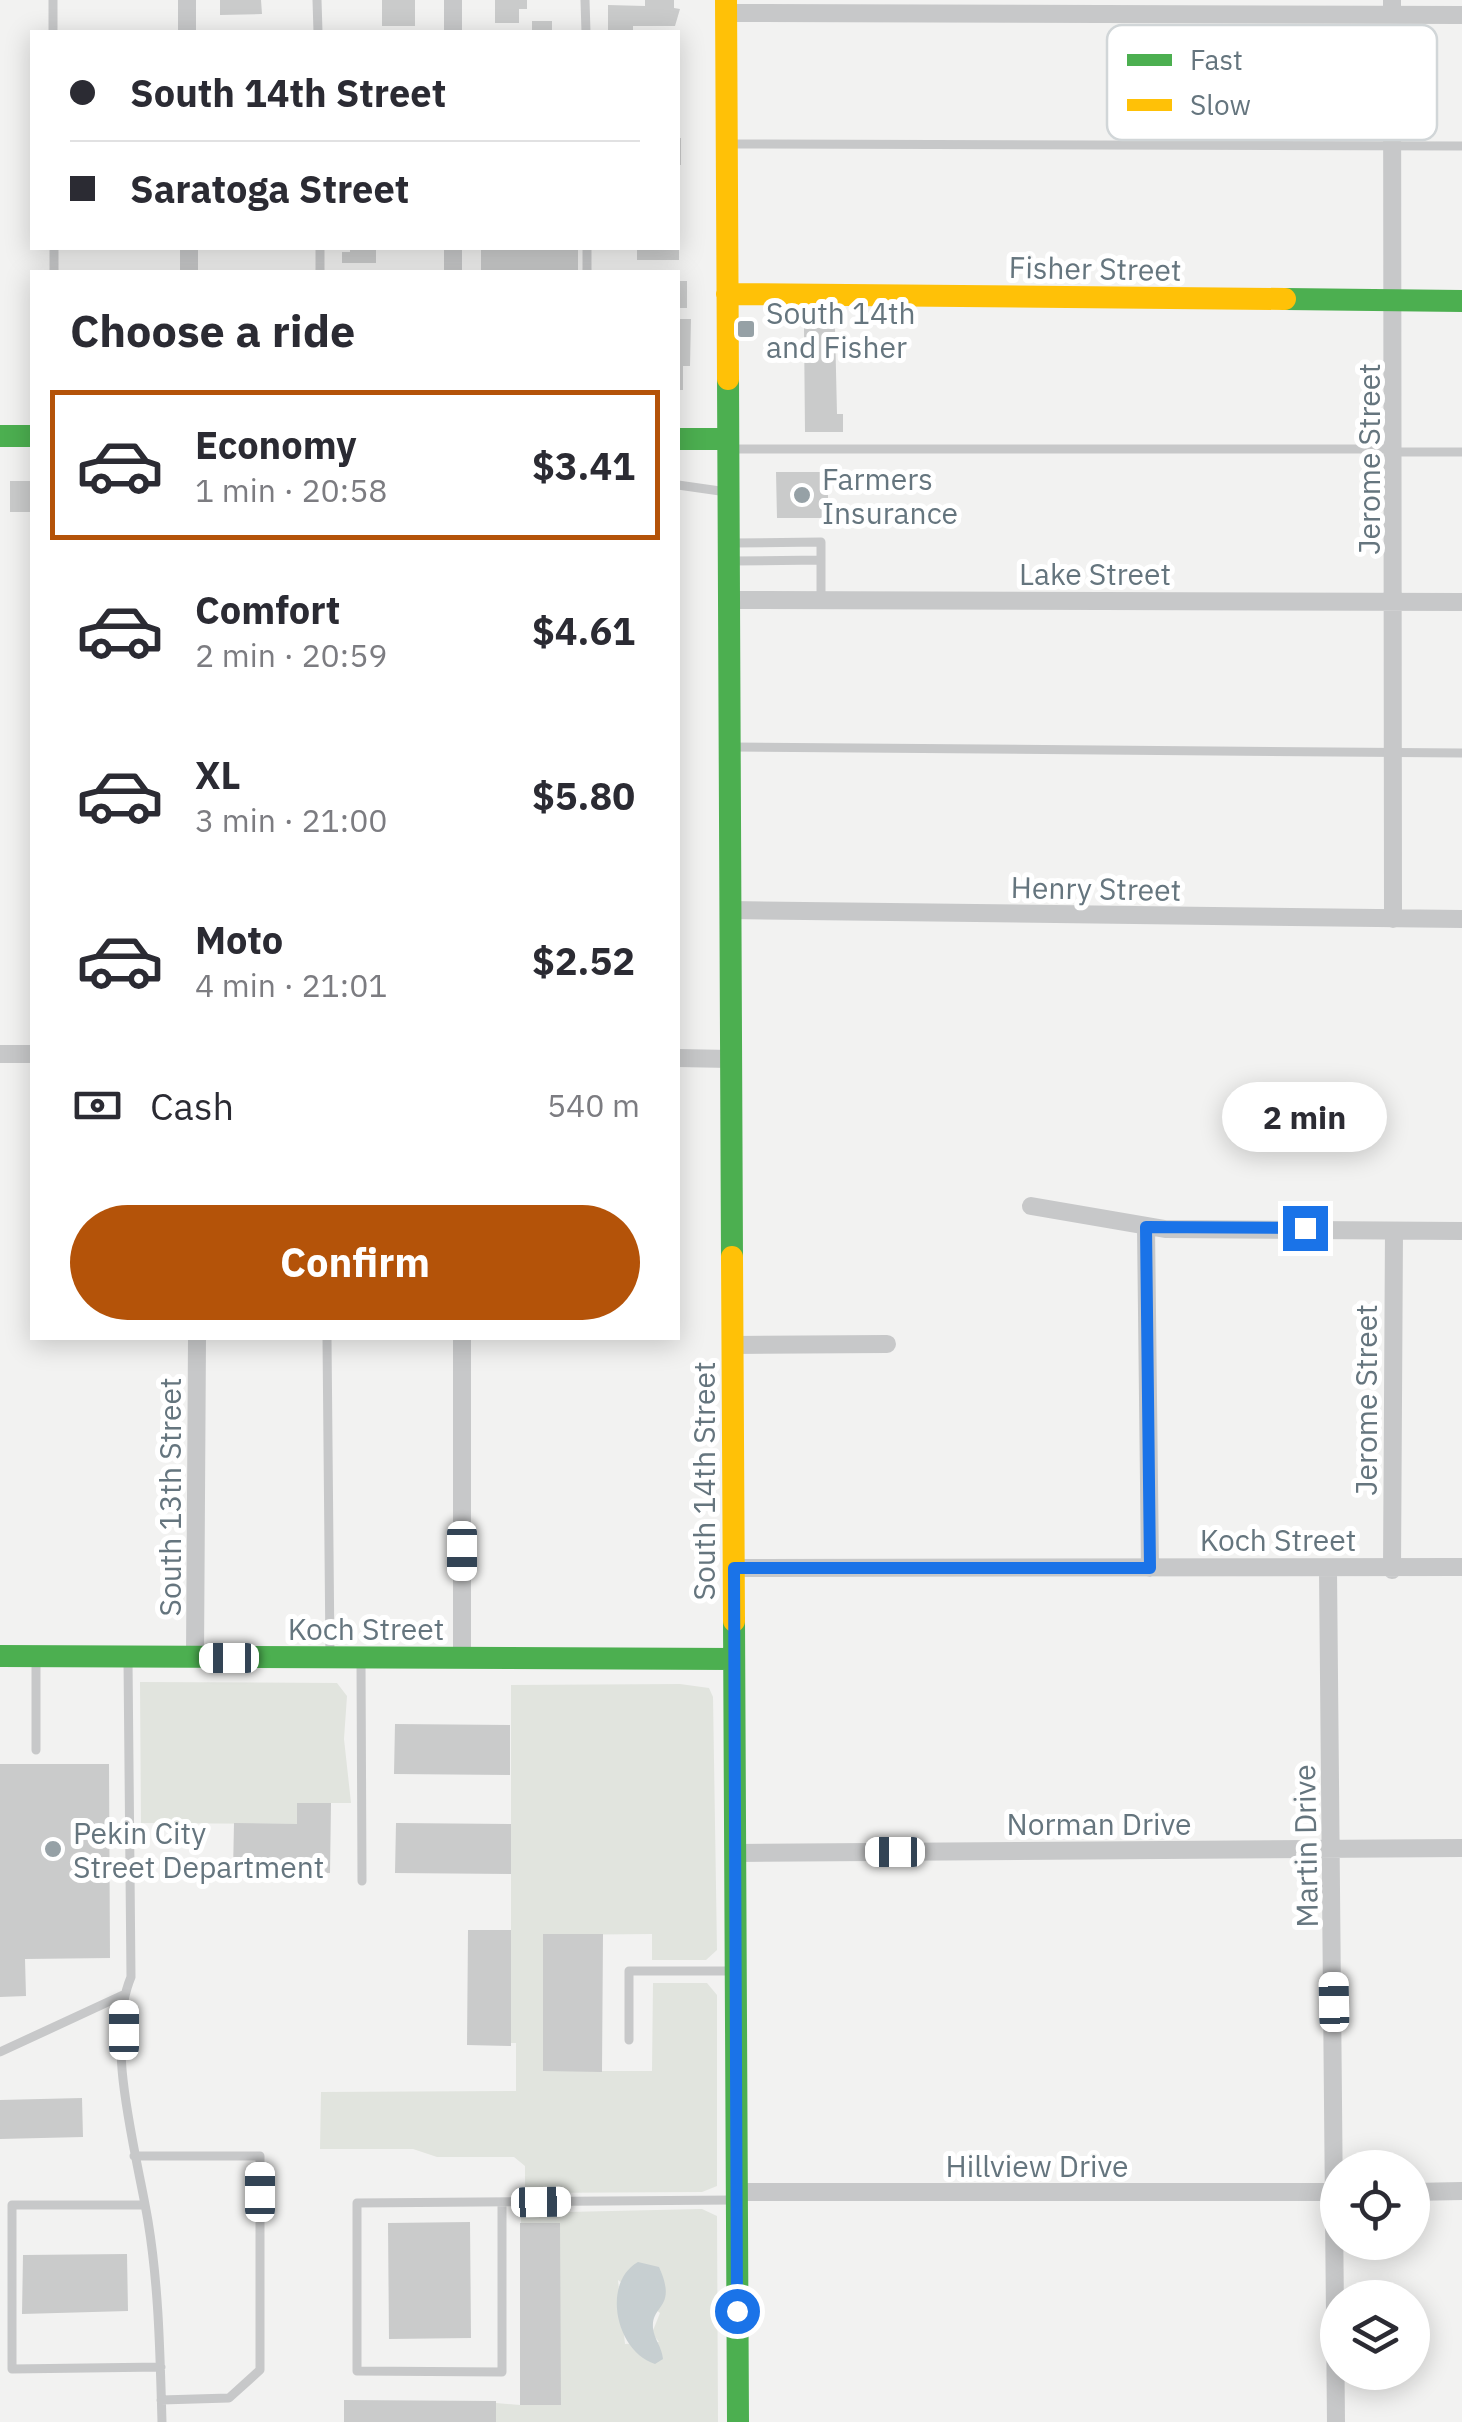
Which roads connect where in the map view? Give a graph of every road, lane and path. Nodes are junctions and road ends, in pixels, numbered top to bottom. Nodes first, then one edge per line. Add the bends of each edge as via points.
1 (53, 0) edge
2 (187, 0) edge
3 (317, 0) edge
4 (453, 0) edge
5 (585, 0) edge
6 (726, 7) edge
7 (1392, 8) edge
8 (1462, 16) edge
9 (53, 30) edge
10 (188, 30) edge
11 (318, 30) edge
12 (453, 30) edge
13 (586, 30) edge
14 (1393, 140) edge
15 (726, 144) junction
16 (1393, 146) junction
17 (1462, 146) edge
18 (727, 294) junction
19 (1395, 300) junction
20 (1462, 301) edge
21 (0, 436) edge
22 (30, 436) edge
23 (680, 438) edge
24 (726, 444) junction
25 (1396, 450) junction
26 (1462, 452) edge
27 (680, 484) edge
28 (727, 492) junction
29 (728, 552) junction
30 (821, 560) junction
31 (728, 600) junction
32 (821, 600) junction
33 (1395, 601) junction
34 (1462, 602) edge
35 (729, 747) junction
36 (1394, 753) junction
37 (1462, 754) edge
38 (730, 910) junction
39 (1393, 919) junction
40 (1462, 919) edge
41 (0, 1054) edge
42 (30, 1054) edge
43 (680, 1058) edge
44 (730, 1058) junction
45 (1030, 1206) dead end
46 (1146, 1227) junction
47 (1394, 1231) junction
48 (1462, 1231) edge
49 (197, 1340) edge
50 (327, 1340) edge
51 (462, 1340) edge
52 (886, 1344) dead end
53 (732, 1345) junction
54 (1462, 1567) edge
55 (734, 1568) junction
56 (1150, 1568) junction
57 (1328, 1570) junction
58 (1392, 1570) junction
59 (0, 1656) edge
60 (36, 1656) junction
61 (128, 1657) junction
62 (196, 1657) junction
63 (330, 1658) junction
64 (361, 1658) junction
65 (462, 1658) junction
66 (732, 1659) junction
67 (36, 1750) dead end
68 (1462, 1848) edge
69 (1332, 1849) junction
70 (736, 1853) junction
71 (362, 1881) dead end
72 (736, 1972) junction
73 (124, 1995) junction
74 (630, 2040) dead end
75 (0, 2052) edge
76 (1336, 2150) edge
77 (134, 2156) junction
78 (1462, 2191) edge
79 (1320, 2192) edge
80 (1430, 2192) edge
81 (736, 2196) junction
82 (502, 2202) junction
83 (145, 2205) junction
84 (1337, 2260) edge
85 (161, 2367) junction
86 (161, 2400) junction
87 (162, 2422) edge
88 (738, 2422) edge
89 (1336, 2422) edge

1 - 9 lane
2 - 10 street
3 - 11 lane
4 - 12 street
5 - 13 lane
6 - 7 street
6 - 15 main road, South 14th Street
7 - 8 street
14 - 16 street, Jerome Street
15 - 16 lane
15 - 18 main road, South 14th Street
16 - 17 lane
16 - 19 street, Jerome Street
18 - 19 main road, Fisher Street
18 - 24 main road, South 14th Street
19 - 20 main road, Fisher Street
19 - 25 street, Jerome Street
21 - 22 main road
23 - 24 main road
24 - 25 lane
24 - 28 main road, South 14th Street
25 - 26 lane
25 - 33 street, Jerome Street
27 - 28 lane
28 - 29 main road, South 14th Street
29 - 30 lane
29 - 30 lane via 821,542
29 - 31 main road, South 14th Street
30 - 32 lane
31 - 32 street, Lake Street
31 - 35 main road, South 14th Street
32 - 33 street, Lake Street
33 - 34 street, Lake Street
33 - 36 street, Jerome Street
35 - 36 lane
35 - 38 main road, South 14th Street
36 - 37 lane
36 - 39 street, Jerome Street
38 - 39 street, Henry Street
38 - 44 main road, South 14th Street
39 - 40 street, Henry Street
41 - 42 street
43 - 44 street
44 - 53 main road, South 14th Street
45 - 46 street
46 - 47 street
46 - 56 street
47 - 48 street
47 - 58 street, Jerome Street
49 - 62 street, South 13th Street
50 - 63 lane
51 - 65 street
52 - 53 street
53 - 55 main road, South 14th Street
54 - 58 street, Koch Street
55 - 56 street, Koch Street
55 - 66 main road, South 14th Street
56 - 57 street, Koch Street
57 - 58 street, Koch Street
57 - 69 street, Martin Drive
59 - 60 main road, Koch Street
60 - 61 main road, Koch Street
60 - 67 lane
61 - 62 main road, Koch Street
61 - 73 lane via 131,1977
62 - 63 main road, Koch Street
63 - 64 main road, Koch Street
64 - 65 main road, Koch Street
64 - 71 lane
65 - 66 main road, Koch Street
66 - 70 main road, South 14th Street
68 - 69 street, Norman Drive
69 - 70 street, Norman Drive
69 - 76 street, Martin Drive
70 - 72 main road, South 14th Street
72 - 74 lane via 629,1972
72 - 81 main road, South 14th Street
73 - 75 lane
73 - 77 lane
77 - 83 lane
77 - 86 lane via 260,2156 260,2370 229,2398
78 - 80 street
79 - 81 street, Hillview Drive
81 - 82 lane
81 - 88 main road, South 14th Street
82 - 82 lane via 357,2203 357,2371 502,2372
83 - 85 lane
83 - 85 lane via 12,2206 12,2369
84 - 89 street, Martin Drive
85 - 86 lane
86 - 87 lane

